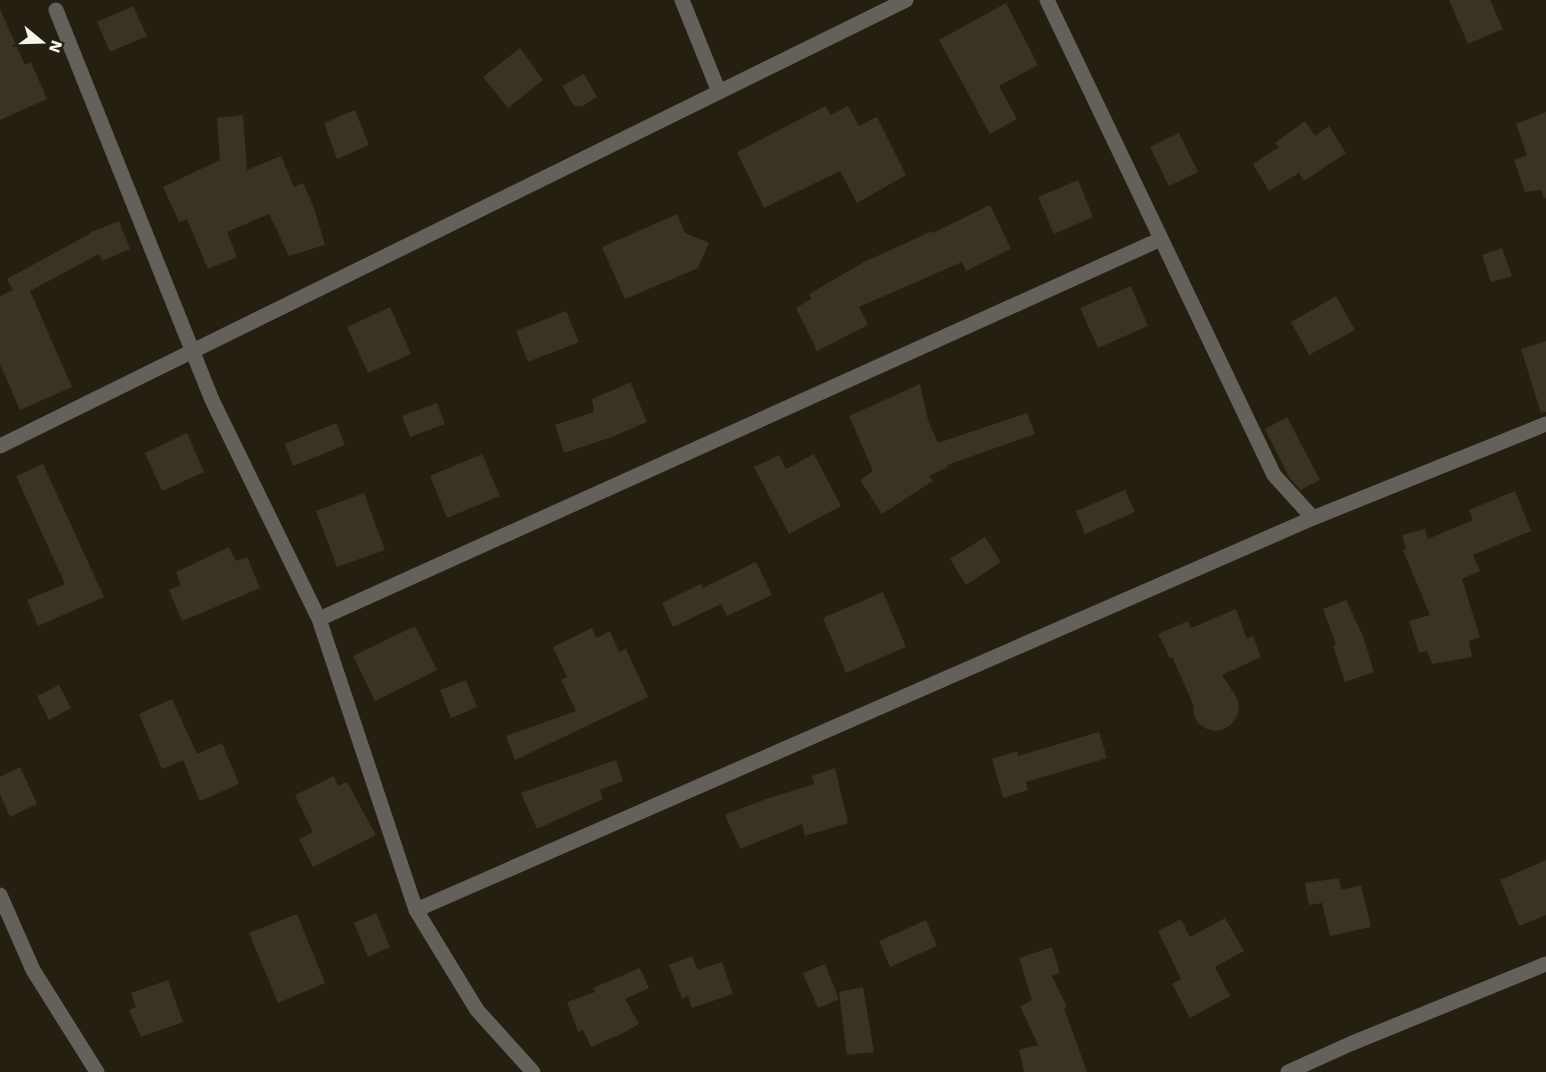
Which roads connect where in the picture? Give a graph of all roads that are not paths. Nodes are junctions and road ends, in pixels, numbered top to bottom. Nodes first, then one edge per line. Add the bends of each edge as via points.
1 (682, 0) edge
2 (906, 0) edge
3 (1047, 0) edge
4 (56, 10) dead end
5 (719, 92) junction
6 (1161, 239) junction
7 (193, 352) junction
8 (1546, 424) edge
9 (0, 446) edge
10 (1314, 518) junction
11 (319, 619) junction
12 (0, 895) edge
13 (416, 910) junction
14 (1546, 964) edge
15 (97, 1072) edge
16 (533, 1072) edge
17 (1288, 1072) edge

1 - 5 street
2 - 5 street
3 - 6 street
4 - 7 street
5 - 7 street
6 - 10 street via 1274,476
6 - 11 street
7 - 9 street
7 - 11 street via 212,400
8 - 10 street
10 - 13 street
11 - 13 street
12 - 15 street via 33,970
13 - 16 street via 477,1010
14 - 17 street

